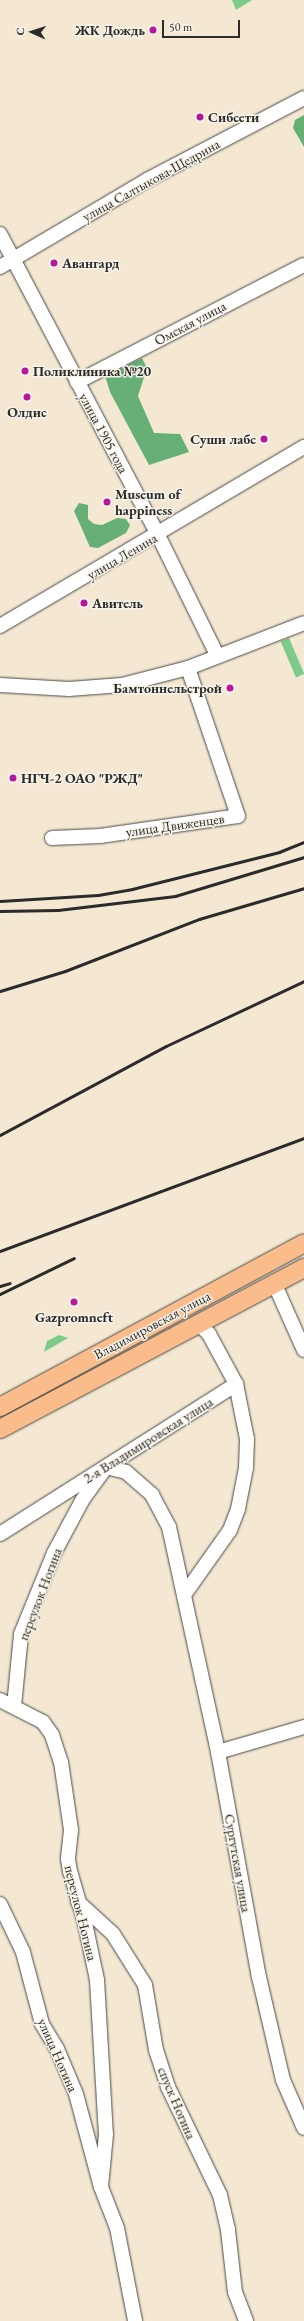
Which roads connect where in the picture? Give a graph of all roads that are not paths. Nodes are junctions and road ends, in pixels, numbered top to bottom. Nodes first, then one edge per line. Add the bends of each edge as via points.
1 (304, 98) edge
2 (0, 234) edge
3 (14, 259) junction
4 (304, 265) edge
5 (0, 267) edge
6 (77, 382) junction
7 (304, 447) edge
8 (158, 535) junction
9 (304, 623) edge
10 (0, 626) edge
11 (217, 655) junction
12 (188, 668) junction
13 (0, 685) edge
14 (52, 838) dead end
15 (304, 1243) edge
16 (304, 1268) edge
17 (274, 1285) junction
18 (198, 1324) junction
19 (304, 1350) edge
20 (236, 1384) junction
21 (0, 1407) edge
22 (0, 1429) edge
23 (106, 1467) junction
24 (0, 1534) edge
25 (184, 1595) junction
26 (0, 1700) edge
27 (14, 1706) junction
28 (304, 1727) edge
29 (218, 1752) junction
30 (78, 1902) junction
31 (0, 1904) edge
32 (304, 2128) edge
33 (101, 2187) junction
34 (135, 2321) edge
35 (246, 2321) edge

1 - 3 street, улица Салтыкова-Щедрина via 147,180
2 - 3 street, улица 1905 года
3 - 5 street, улица Салтыкова-Щедрина
3 - 6 street, улица 1905 года
4 - 6 street, Омская улица
6 - 8 street, улица 1905 года
7 - 8 street, улица Ленина
8 - 10 street, улица Ленина
8 - 11 street, улица 1905 года
9 - 11 street
11 - 12 street
12 - 13 street via 122,685 69,688
12 - 14 street, улица Движенцев via 238,816 113,834
15 - 21 main road, Владимировская улица
16 - 17 main road, Владимировская улица
17 - 18 main road, Владимировская улица
17 - 19 street
18 - 20 street via 209,1334
18 - 22 main road, Владимировская улица
20 - 23 street, 2-я Владимировская улица
20 - 25 street via 248,1439 246,1468 238,1509 230,1530
23 - 24 street, 2-я Владимировская улица
23 - 25 street, Сургутская улица via 126,1472 152,1495 169,1527
23 - 27 street, переулок Ногина via 83,1499 54,1553 21,1634
25 - 29 street, Сургутская улица
26 - 27 street
27 - 30 street, переулок Ногина via 43,1722 54,1742 68,1804 71,1830 68,1859
28 - 29 street
29 - 32 street, Сургутская улица via 259,1976 283,2080
30 - 33 street, переулок Ногина via 97,1980 106,2134
30 - 35 street, спуск Ногина via 113,1934 144,1985 156,2050 168,2087 220,2195 228,2230 235,2292
31 - 33 street, улица Ногина via 23,1952 42,2024 57,2049 76,2094
33 - 34 street, улица Ногина via 117,2228

